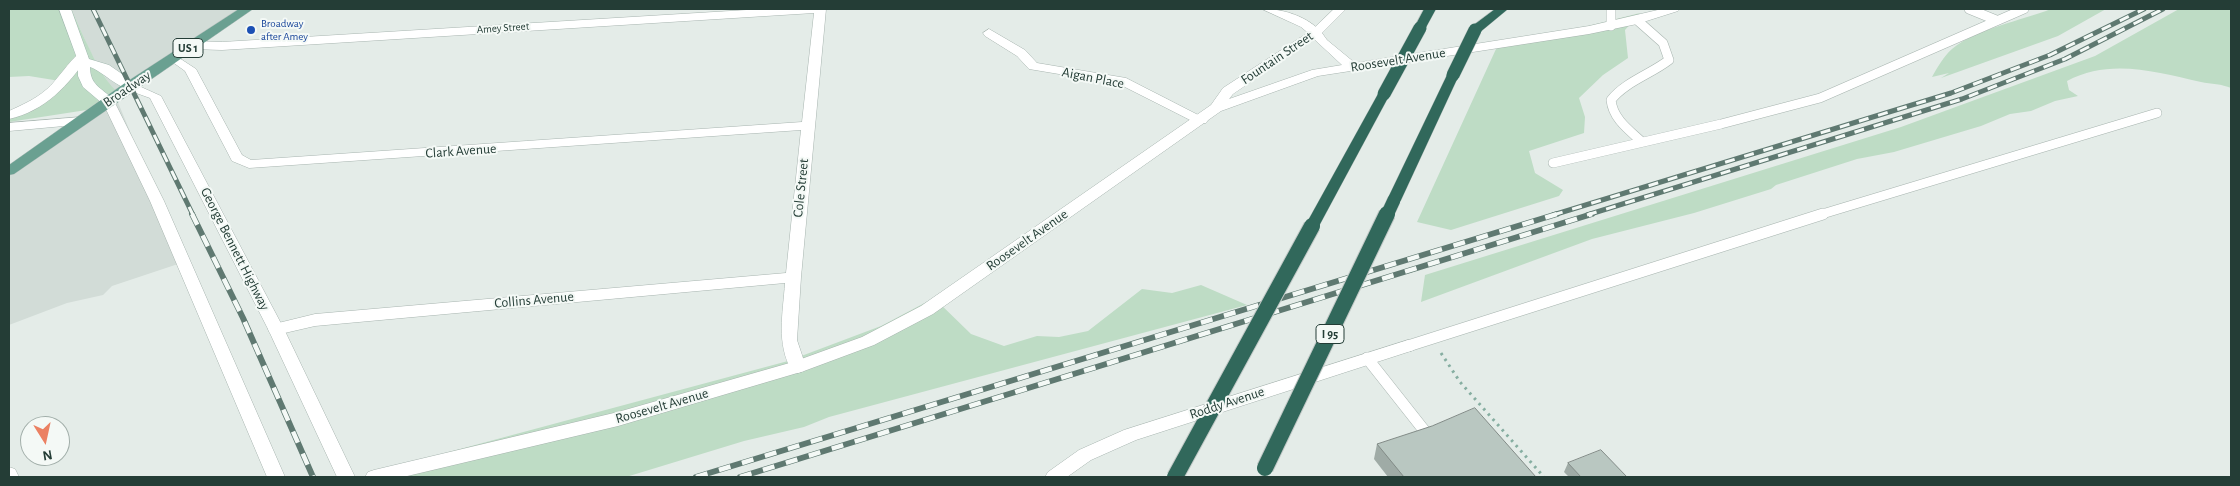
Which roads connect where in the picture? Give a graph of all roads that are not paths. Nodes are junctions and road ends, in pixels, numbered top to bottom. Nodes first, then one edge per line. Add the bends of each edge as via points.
1 (65, 9) edge
2 (247, 9) edge
3 (815, 9) edge
4 (820, 9) edge
5 (1268, 9) edge
6 (1340, 9) edge
7 (1423, 9) edge
8 (1430, 9) edge
9 (1485, 9) edge
10 (1502, 9) edge
11 (1611, 9) edge
12 (1674, 9) edge
13 (1969, 9) edge
14 (2024, 9) edge
15 (1637, 20) junction
16 (1996, 20) junction
17 (1611, 26) junction
18 (1420, 28) junction
19 (1475, 30) junction
20 (989, 33) dead end
21 (1316, 33) junction
22 (192, 45) junction
23 (172, 58) junction
24 (83, 59) junction
25 (1352, 67) junction
26 (130, 86) junction
27 (108, 101) junction
28 (1216, 108) junction
29 (2157, 113) dead end
30 (9, 115) edge
31 (1201, 120) junction
32 (80, 121) junction
33 (807, 126) junction
34 (9, 128) edge
35 (1642, 142) junction
36 (1554, 163) dead end
37 (9, 171) edge
38 (793, 277) junction
39 (276, 329) junction
40 (1408, 346) joint
41 (1367, 358) junction
42 (798, 367) junction
43 (1427, 434) edge
44 (1263, 473) edge
45 (9, 474) edge
46 (10, 477) edge
47 (276, 477) edge
48 (346, 477) edge
49 (374, 477) edge
50 (1054, 477) edge
51 (1175, 477) edge

1 - 24 street
2 - 22 main road, Broadway / US 1
3 - 22 street, Amey Street via 222,46
4 - 33 street, Cole Street
5 - 21 street via 1305,24
6 - 21 street, Fountain Street
7 - 18 highway
8 - 18 highway
9 - 19 highway, I 95
10 - 19 highway
11 - 17 lane
12 - 15 street, Roosevelt Avenue
13 - 16 lane
14 - 16 lane
15 - 17 street, Roosevelt Avenue
15 - 35 lane via 1662,42 1669,55 1664,65 1622,88 1612,99 1612,112 1617,120
16 - 35 lane via 1820,98
17 - 25 street, Roosevelt Avenue
18 - 51 highway, bridge
19 - 44 highway, I 95, bridge
20 - 31 street, Aigan Place via 1021,53 1033,66 1122,81
21 - 25 street
21 - 28 street, Fountain Street via 1228,91
22 - 23 main road, Broadway / US 1
23 - 26 main road, Broadway / US 1
23 - 33 street, Clark Avenue via 190,69 237,158 249,164
24 - 26 street, George Bennett Highway via 105,68
24 - 27 street via 84,76 89,87
24 - 30 street via 54,92
25 - 28 street, Roosevelt Avenue via 1284,82
26 - 27 main road, Broadway / US 1
26 - 39 street, George Bennett Highway via 155,96
27 - 32 main road, Broadway / US 1
27 - 47 street via 157,201
28 - 31 street, Roosevelt Avenue
29 - 40 lane via 1922,182
31 - 42 street, Roosevelt Avenue via 909,321 868,341
32 - 34 street
32 - 37 main road, Broadway / US 1
33 - 38 street, Cole Street
35 - 36 lane
38 - 39 street, Collins Avenue via 315,320
38 - 42 street, Cole Street via 789,340
39 - 48 street, George Bennett Highway
40 - 41 street, Roddy Avenue
41 - 43 lane
41 - 50 street, Roddy Avenue via 1122,439 1085,456
42 - 49 street, Roosevelt Avenue via 618,419
45 - 46 street

